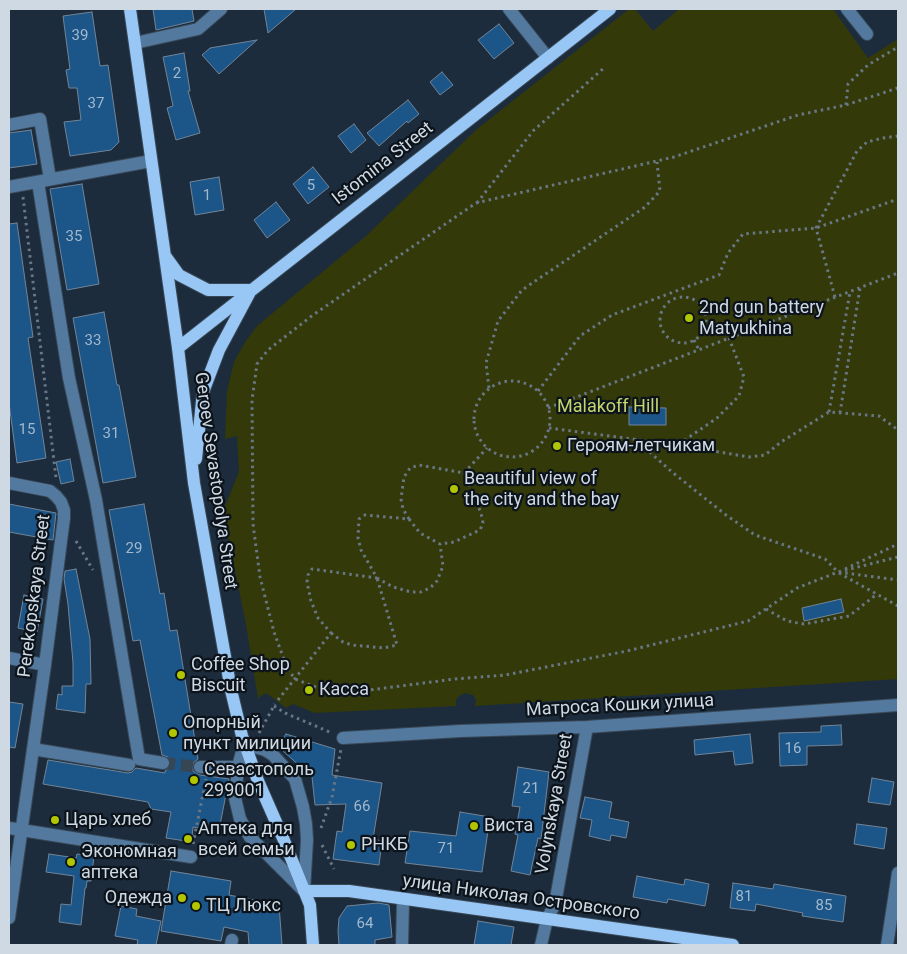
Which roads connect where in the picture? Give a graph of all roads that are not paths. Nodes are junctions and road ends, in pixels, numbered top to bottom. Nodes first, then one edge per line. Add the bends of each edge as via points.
1 (130, 9) edge
2 (221, 9) edge
3 (510, 9) edge
4 (610, 9) edge
5 (847, 9) edge
6 (867, 34) dead end
7 (135, 42) junction
8 (548, 58) junction
9 (9, 125) edge
10 (151, 161) junction
11 (44, 181) junction
12 (9, 187) edge
13 (164, 254) junction
14 (251, 290) junction
15 (178, 348) junction
16 (9, 483) edge
17 (194, 483) junction
18 (9, 658) edge
19 (46, 665) junction
20 (898, 705) edge
21 (587, 727) junction
22 (343, 738) road end
23 (244, 744) junction
24 (33, 749) junction
25 (163, 763) tunnel mouth
26 (128, 765) dead end
27 (204, 768) tunnel mouth
28 (238, 768) junction
29 (15, 828) edge
30 (191, 857) road end
31 (898, 872) edge
32 (304, 891) junction
33 (403, 902) dead end
34 (9, 918) edge
35 (546, 919) junction
36 (313, 945) edge
37 (402, 945) edge
38 (541, 945) edge
39 (733, 945) edge
40 (887, 945) edge

1 - 7 main road, Geroev Sevastopolya Street
2 - 7 street via 198,30
3 - 8 street
4 - 8 main road, Istomina Street
5 - 6 street
7 - 10 main road, Geroev Sevastopolya Street
8 - 14 main road, Istomina Street
9 - 11 street via 40,119
10 - 11 street
10 - 13 main road, Geroev Sevastopolya Street
11 - 12 street
11 - 25 street via 70,378 96,500 139,758
13 - 14 main road via 179,275 208,290
13 - 15 main road, Geroev Sevastopolya Street
14 - 15 main road, Istomina Street
14 - 17 main road via 219,350 204,392
15 - 17 main road, Geroev Sevastopolya Street
16 - 19 street, Perekopskaya Street via 54,495 64,510
17 - 23 main road, Geroev Sevastopolya Street via 231,690
18 - 19 street
19 - 24 street, Perekopskaya Street
20 - 21 street, Матроса Кошки улица
21 - 22 street, Матроса Кошки улица
21 - 35 street, Volynskaya Street via 555,904
23 - 28 street
23 - 32 main road, Geroev Sevastopolya Street
23 - 32 street via 273,755 295,779 306,824
24 - 26 street
24 - 29 street, Perekopskaya Street
27 - 28 street
28 - 32 street via 235,798 244,828
29 - 30 street
29 - 34 street, Perekopskaya Street
31 - 40 street
32 - 35 main road, улица Николая Островского via 349,891
32 - 36 main road, Geroev Sevastopolya Street via 310,905
33 - 37 street
35 - 38 street, Volynskaya Street
35 - 39 main road, улица Николая Островского

